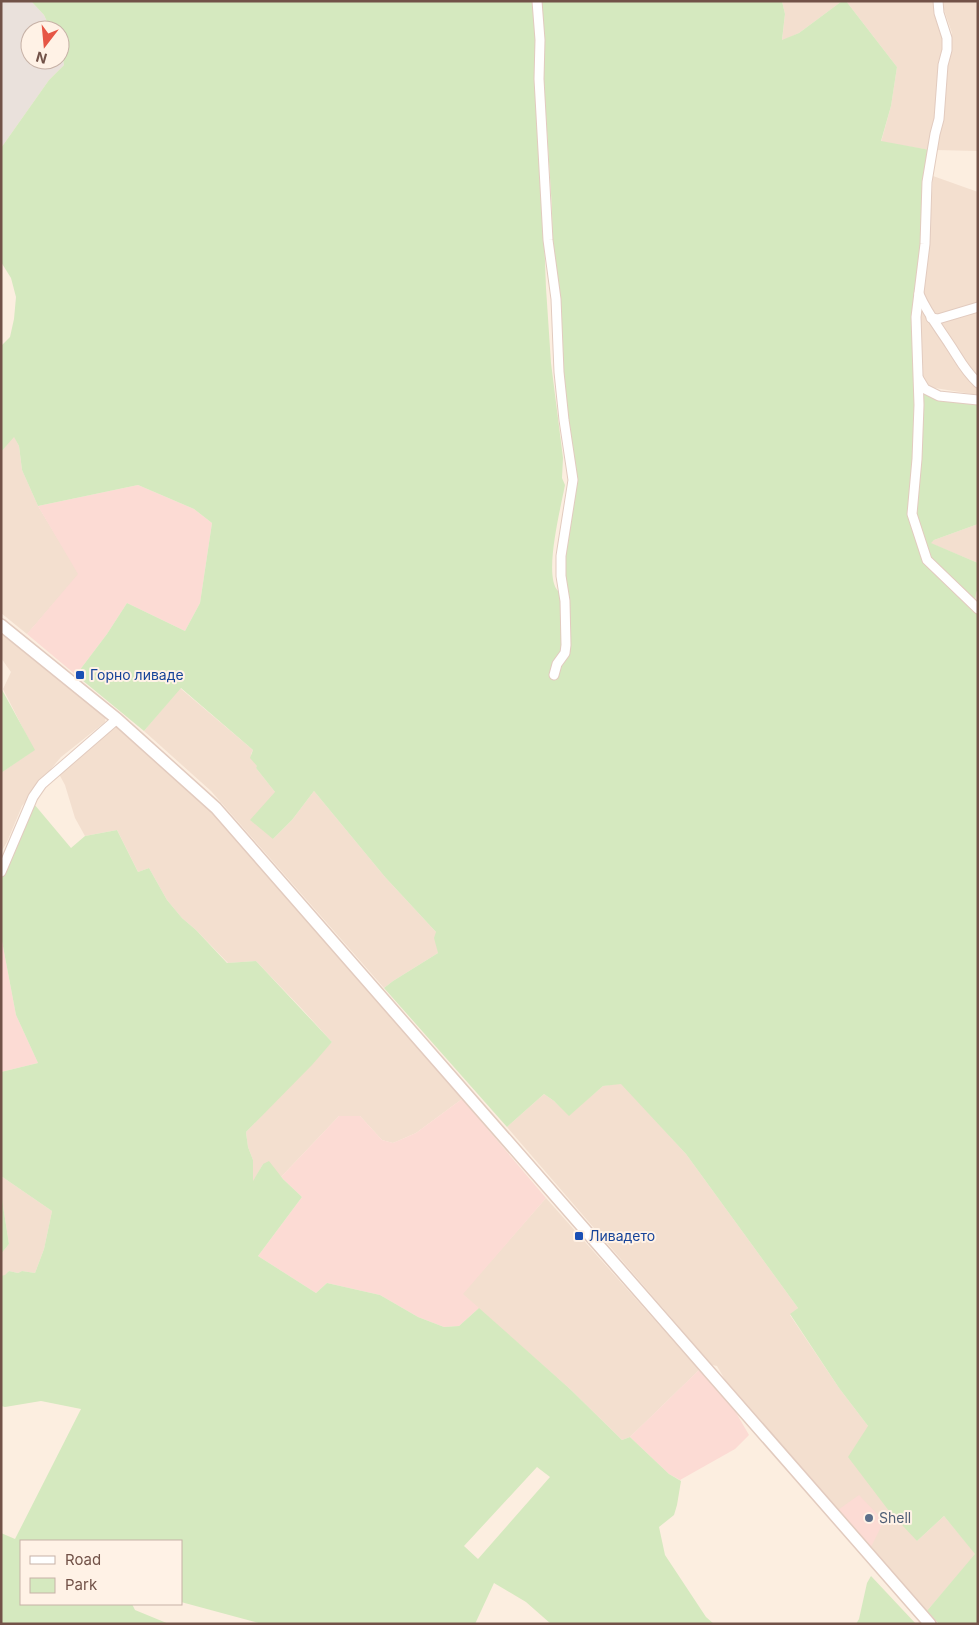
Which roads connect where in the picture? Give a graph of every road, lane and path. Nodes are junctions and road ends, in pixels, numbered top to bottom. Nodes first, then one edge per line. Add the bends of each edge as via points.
1 (537, 1) edge
2 (938, 1) edge
3 (918, 294) junction
4 (978, 307) edge
5 (931, 318) junction
6 (918, 379) junction
7 (978, 384) edge
8 (975, 400) edge
9 (978, 609) edge
10 (1, 625) edge
11 (554, 675) dead end
12 (117, 719) junction
13 (1, 872) edge
14 (930, 1624) edge

1 - 11 street via 548,240 556,299 559,372 573,480 561,556 566,645
2 - 3 street via 947,50 927,182
3 - 5 street
3 - 6 street
4 - 5 street via 938,319
5 - 7 street
6 - 8 street via 925,389 939,396
6 - 9 street via 917,459 912,514 927,560
7 - 8 street
10 - 12 street
12 - 13 street via 42,784 32,797
12 - 14 street via 216,808

